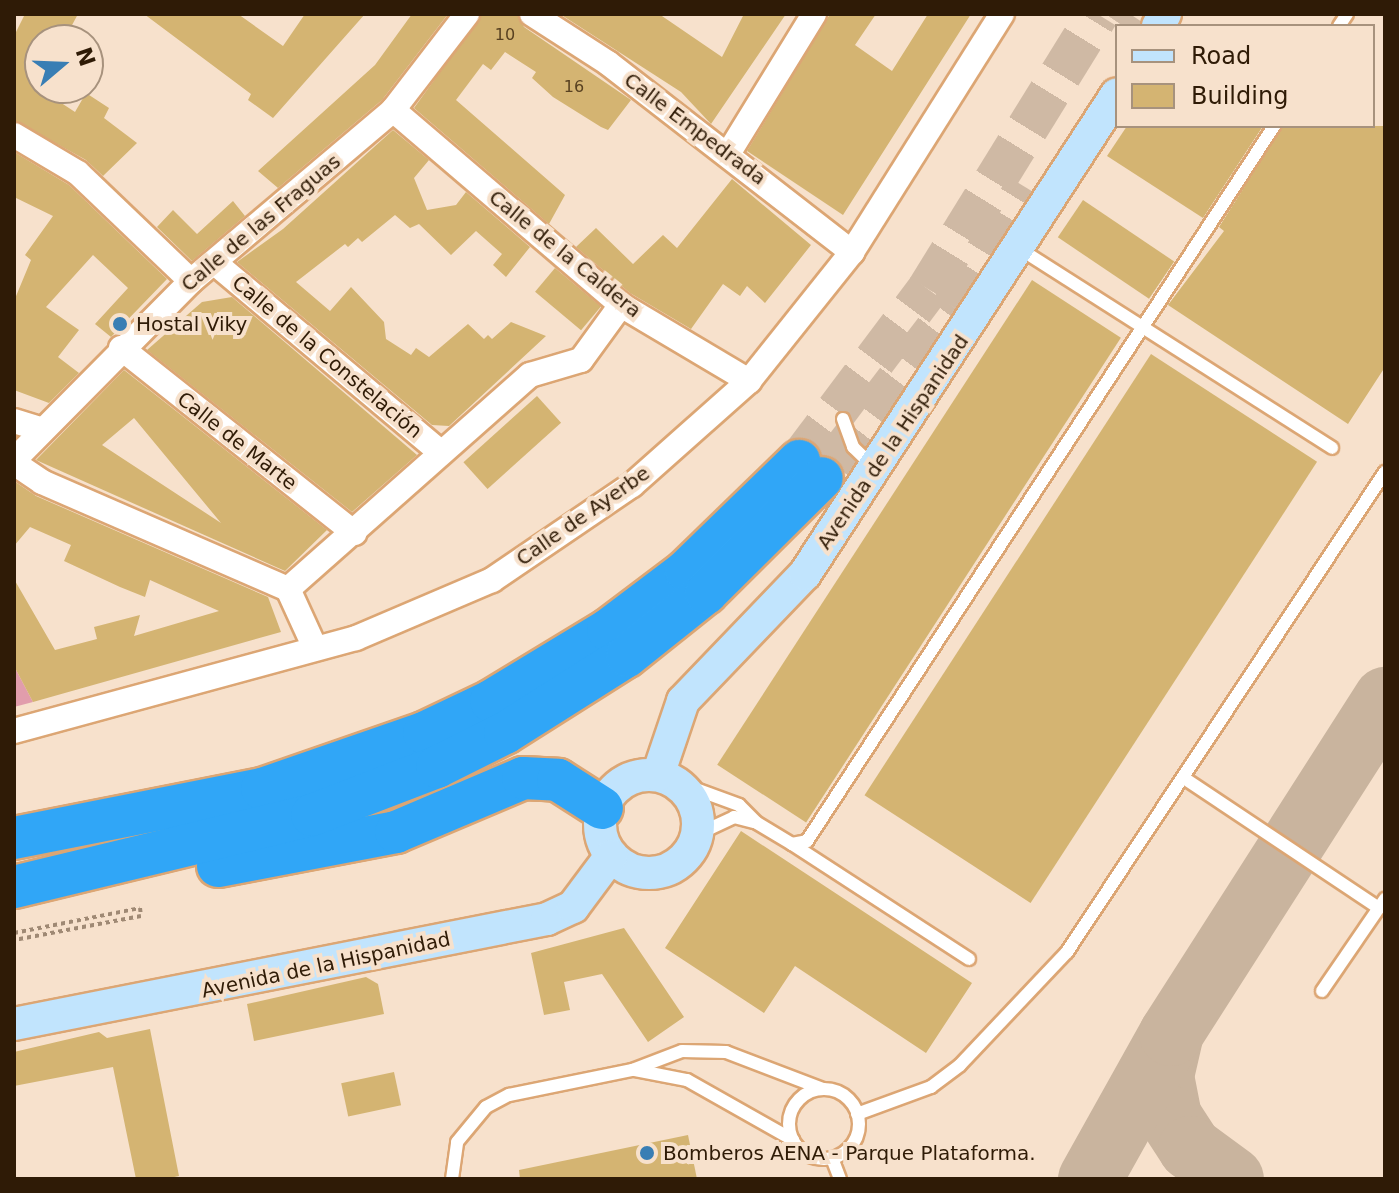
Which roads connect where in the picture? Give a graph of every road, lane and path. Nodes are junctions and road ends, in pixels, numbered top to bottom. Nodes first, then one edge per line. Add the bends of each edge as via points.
1 (467, 14) edge
2 (532, 14) edge
3 (814, 14) edge
4 (1002, 14) edge
5 (1115, 97) edge
6 (393, 110) junction
7 (1273, 128) edge
8 (14, 135) edge
9 (728, 154) junction
10 (1020, 249) junction
11 (852, 252) junction
12 (215, 263) junction
13 (191, 281) junction
14 (621, 305) junction
15 (1142, 328) junction
16 (121, 348) junction
17 (749, 381) junction
18 (843, 419) dead end
19 (14, 421) edge
20 (40, 429) junction
21 (1332, 448) dead end
22 (439, 451) junction
23 (14, 461) edge
24 (876, 469) junction
25 (1385, 472) edge
26 (354, 533) junction
27 (288, 589) junction
28 (315, 648) junction
29 (14, 731) edge
30 (1184, 778) junction
31 (668, 779) junction
32 (602, 808) junction
33 (757, 823) junction
34 (26, 832) edge
35 (698, 834) junction
36 (792, 844) junction
37 (611, 856) junction
38 (66, 878) junction
39 (14, 887) edge
40 (1382, 903) edge
41 (14, 933) edge
42 (14, 940) edge
43 (969, 959) dead end
44 (1322, 991) dead end
45 (14, 1024) edge
46 (632, 1070) junction
47 (823, 1089) junction
48 (857, 1114) junction
49 (793, 1140) junction
50 (832, 1158) junction
51 (452, 1179) edge
52 (840, 1179) edge

1 - 6 street, Calle de las Fraguas
2 - 9 street, Calle Empedrada
3 - 9 street
4 - 11 street, Calle de Ayerbe
5 - 10 street, Avenida de la Hispanidad
6 - 12 street, Calle de las Fraguas
6 - 14 street, Calle de la Caldera
7 - 15 lane
8 - 13 street via 78,173
9 - 11 street, Calle Empedrada
10 - 15 lane
10 - 24 street, Avenida de la Hispanidad
11 - 17 street, Calle de Ayerbe
12 - 13 street, Calle de las Fraguas
12 - 22 street, Calle de la Constelación
13 - 16 street, Calle de las Fraguas
14 - 17 street, Calle de la Caldera
14 - 22 street via 581,360 530,375
15 - 21 lane
15 - 36 lane via 807,841
16 - 20 street, Calle de las Fraguas
16 - 26 street, Calle de Marte
17 - 28 street, Calle de Ayerbe via 632,485 492,580 356,638
18 - 24 lane via 853,447
19 - 20 street
20 - 23 street, Calle de las Fraguas
22 - 26 street
23 - 27 street via 42,482
24 - 31 street, Avenida de la Hispanidad via 805,574 683,701
25 - 30 lane
26 - 27 street
27 - 28 street
28 - 29 street, Calle de Ayerbe
30 - 40 lane
30 - 48 lane via 1067,952 960,1065 923,1091
31 - 32 street via 624,781
31 - 33 lane via 739,805
31 - 35 street via 692,797
32 - 37 street via 600,824
32 - 38 highway via 558,780 523,778 382,835 132,879
33 - 35 lane via 734,817
33 - 36 lane
34 - 38 highway via 176,809 320,771 424,733 491,701 608,630 811,470 706,593 615,664 505,733 437,767 312,815
35 - 37 street via 683,861 654,874 638,872
36 - 43 lane
37 - 45 street, Avenida de la Hispanidad via 573,907 547,919
38 - 39 highway
40 - 44 lane
41 - 42 path via 140,908 141,916
46 - 47 lane via 682,1051 726,1052
46 - 49 lane via 687,1080
46 - 51 lane via 509,1095 486,1107 457,1142
47 - 48 lane via 843,1095
47 - 49 lane via 801,1097 794,1106 789,1117
48 - 50 lane via 851,1145
49 - 50 lane via 809,1156
50 - 52 lane

